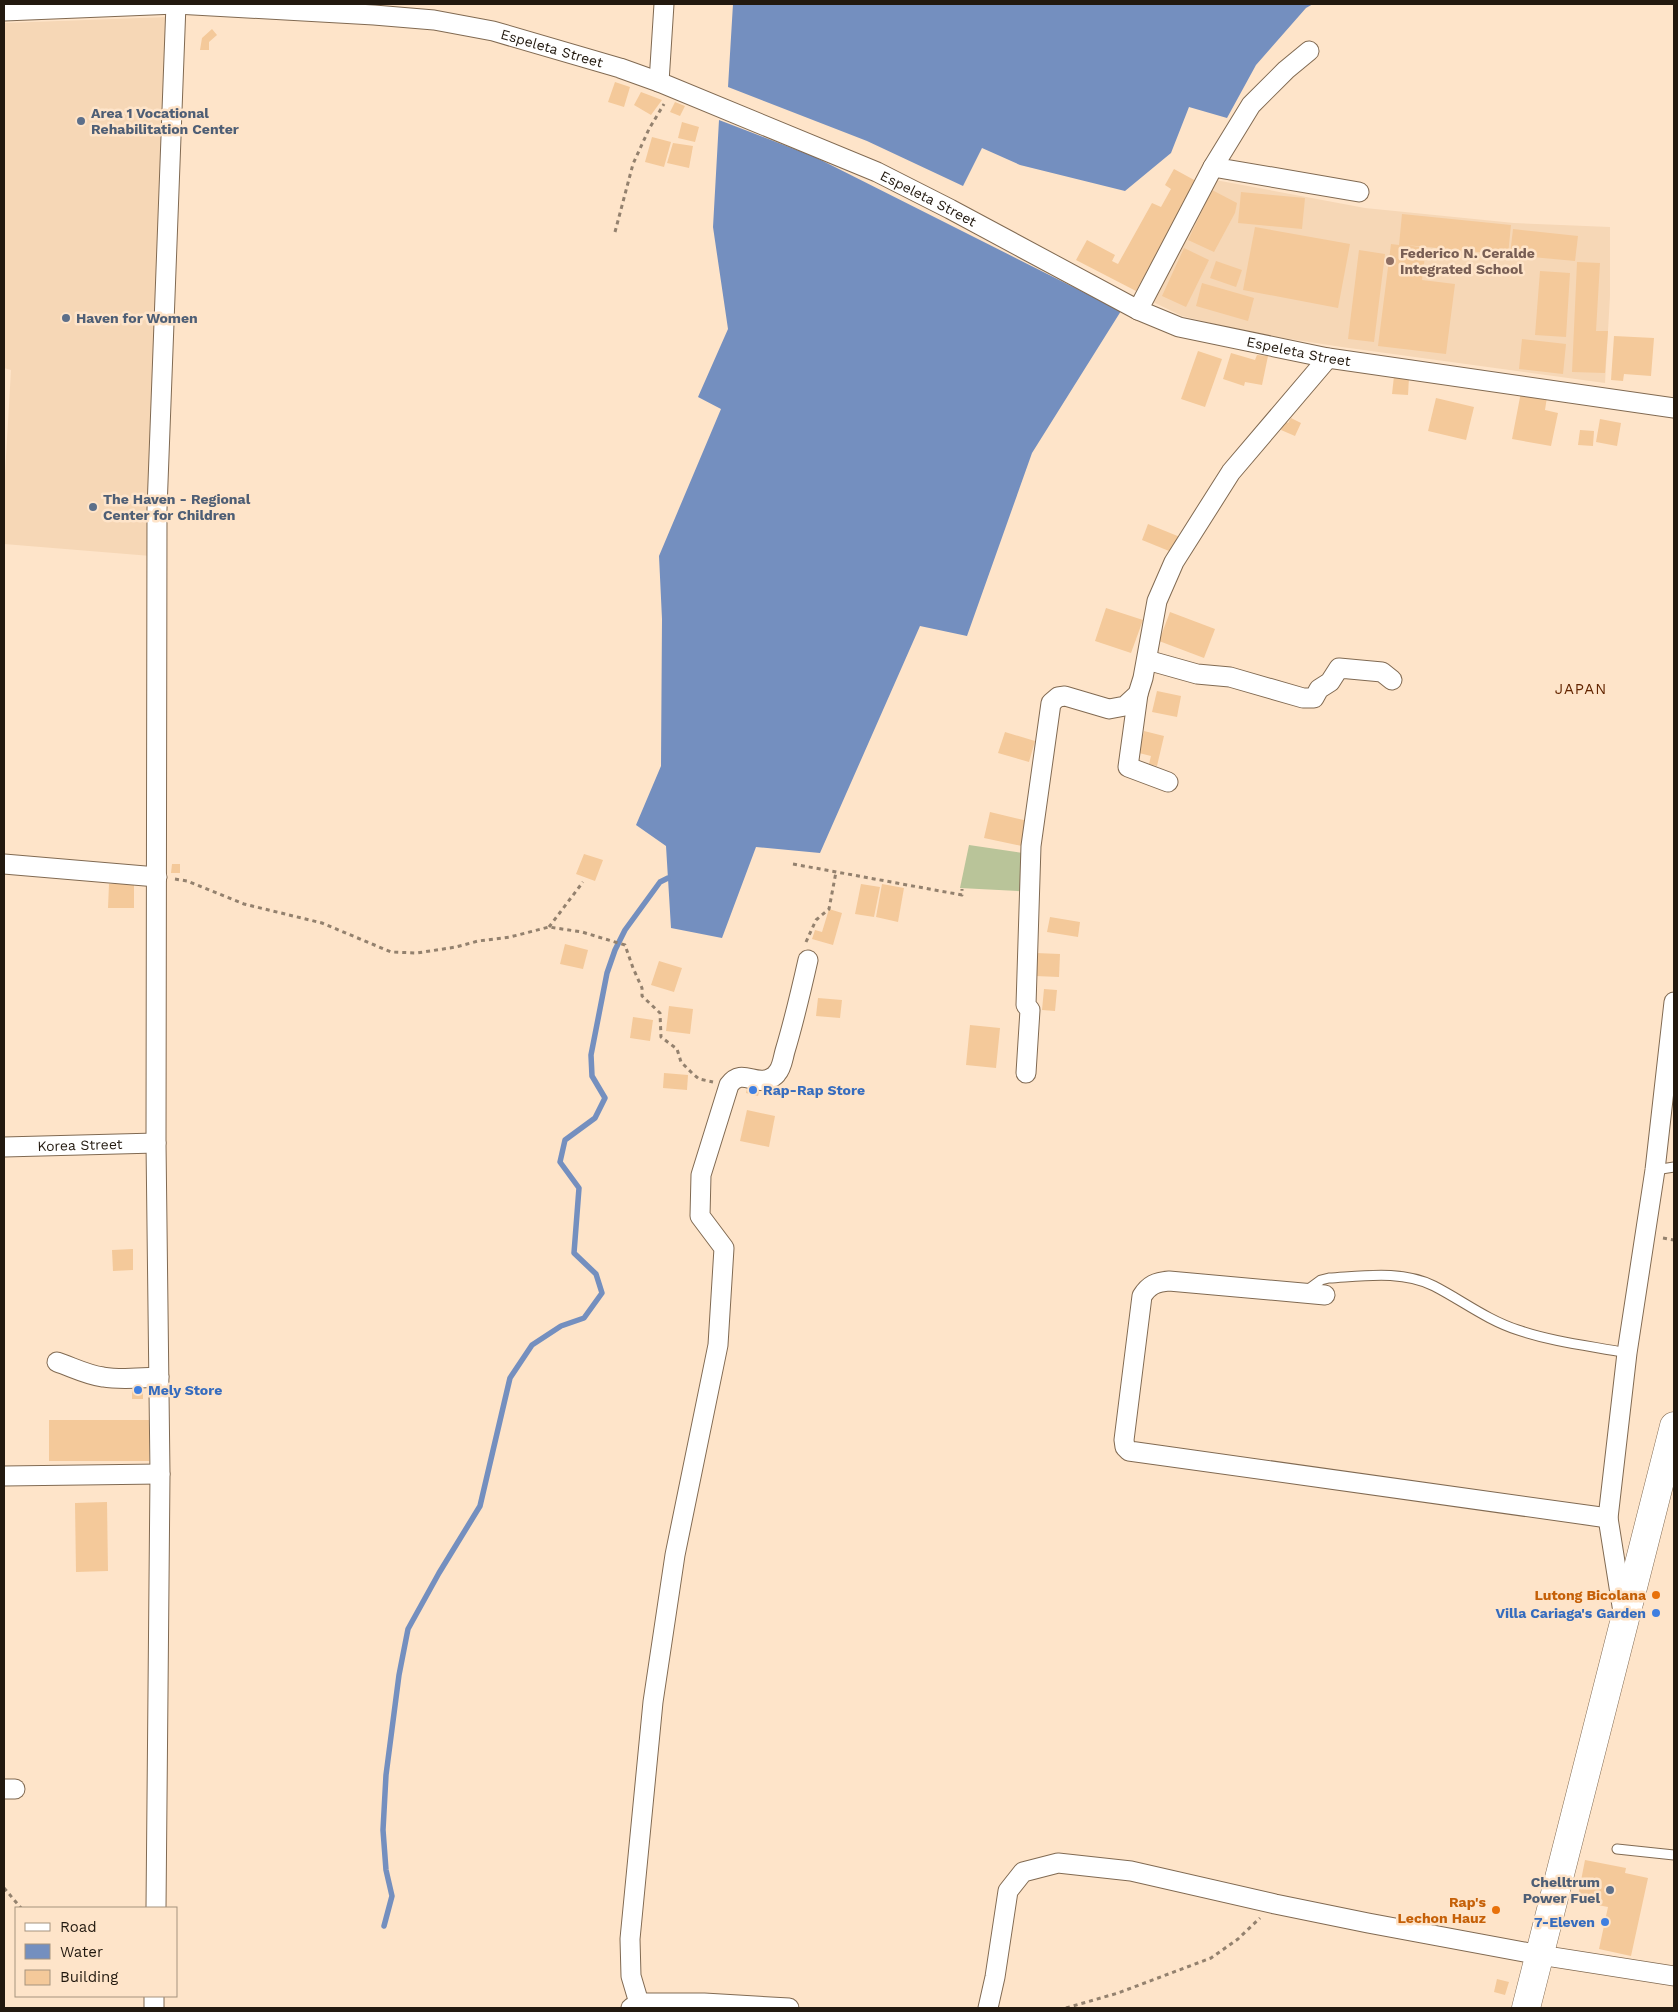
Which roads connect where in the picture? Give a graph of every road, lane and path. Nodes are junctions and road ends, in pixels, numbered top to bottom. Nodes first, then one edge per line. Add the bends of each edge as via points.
1 (176, 4) edge
2 (664, 4) edge
3 (4, 11) edge
4 (1309, 51) dead end
5 (666, 85) junction
6 (1213, 167) junction
7 (1359, 192) dead end
8 (615, 232) dead end
9 (1138, 310) junction
10 (1328, 358) junction
11 (1674, 408) edge
12 (1147, 660) junction
13 (1392, 680) dead end
14 (1138, 694) junction
15 (1168, 782) dead end
16 (4, 864) edge
17 (793, 864) dead end
18 (836, 872) junction
19 (157, 877) junction
20 (584, 882) dead end
21 (962, 889) dead end
22 (549, 927) junction
23 (808, 960) joint
24 (1674, 1002) edge
25 (1026, 1073) dead end
26 (729, 1086) junction
27 (156, 1143) junction
28 (4, 1147) edge
29 (1674, 1167) edge
30 (1655, 1170) junction
31 (1304, 1293) junction
32 (1326, 1294) dead end
33 (1627, 1353) junction
34 (58, 1362) dead end
35 (159, 1377) junction
36 (1674, 1426) edge
37 (160, 1474) junction
38 (4, 1476) edge
39 (1608, 1518) junction
40 (1624, 1623) junction
41 (1617, 1849) dead end
42 (1674, 1855) edge
43 (4, 1888) edge
44 (1275, 1904) junction
45 (20, 1907) edge
46 (156, 1907) edge
47 (1540, 1955) junction
48 (1674, 1976) edge
49 (635, 2006) edge
50 (789, 2008) edge
51 (988, 2008) edge
52 (1066, 2008) edge
53 (1526, 2008) edge

1 - 3 street, Espeleta Street
1 - 5 street, Espeleta Street via 374,15 469,25 620,68
1 - 19 street via 157,509
2 - 5 street
4 - 6 street via 1251,105
5 - 8 path via 633,164
5 - 9 street, Espeleta Street via 877,172
6 - 7 street
6 - 9 street
9 - 10 street, Espeleta Street via 1179,327
10 - 11 street, Espeleta Street
10 - 12 street via 1231,472 1174,562 1157,600
12 - 13 street via 1197,674 1230,677 1304,698 1314,698 1339,668 1382,672
12 - 14 street
14 - 15 street via 1128,766
14 - 25 street via 1125,706 1109,709 1065,696 1050,703 1031,846 1026,1005 1030,1010
16 - 19 street
17 - 18 path
18 - 21 path via 962,895
18 - 23 path via 829,909 816,920 806,942
19 - 22 path via 187,882 244,904 322,923 391,952 418,953 456,947
19 - 27 street
20 - 22 path
22 - 26 path via 582,932 625,945 642,988 642,996 660,1012 661,1037 677,1049 681,1062 699,1079
23 - 26 street via 777,1073 762,1082 738,1077
24 - 30 street
26 - 49 street via 701,1175 700,1216 724,1248 718,1345 675,1555 653,1702 630,1939
27 - 28 street, Korea Street
27 - 35 street
29 - 30 lane
30 - 33 street
31 - 32 street
31 - 33 lane via 1314,1284 1329,1278 1392,1275 1414,1279 1433,1286 1490,1320 1520,1331
31 - 39 street via 1169,1281 1146,1289 1142,1296 1124,1440 1129,1451
33 - 39 street
34 - 35 street via 104,1378
35 - 37 street
36 - 40 main road
37 - 38 street
37 - 46 street
39 - 40 street
40 - 47 main road
41 - 42 lane
43 - 45 path
44 - 47 street
44 - 51 street via 1131,1871 1058,1863 1023,1872 1008,1891
44 - 52 path via 1212,1958 1118,1993
47 - 48 street
47 - 53 main road
49 - 50 street via 704,2003

